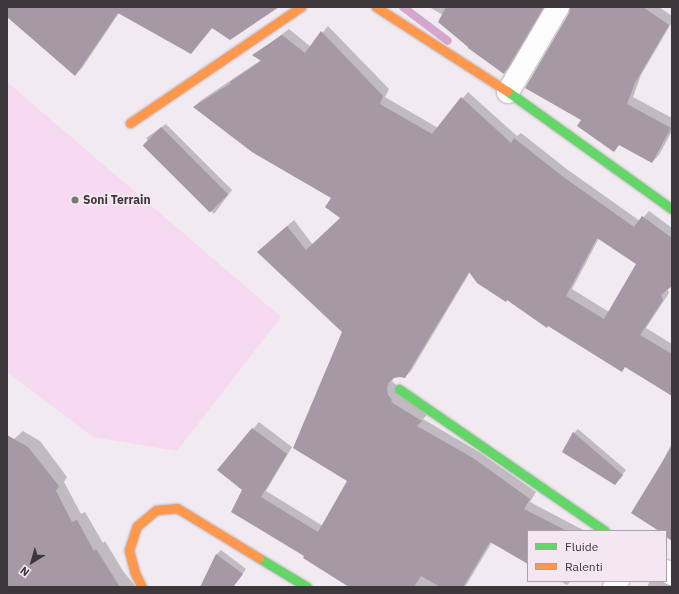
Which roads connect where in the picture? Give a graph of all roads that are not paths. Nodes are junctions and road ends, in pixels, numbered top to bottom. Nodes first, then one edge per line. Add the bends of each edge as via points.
1 (301, 7) edge
2 (376, 7) edge
3 (558, 7) edge
4 (508, 92) junction
5 (130, 123) dead end
6 (672, 209) edge
7 (399, 389) dead end
8 (604, 530) edge
9 (142, 587) edge
10 (307, 587) edge

1 - 5 street
2 - 4 street
3 - 4 street
4 - 6 street
7 - 8 street
9 - 10 street via 129,550 137,526 156,510 177,508

